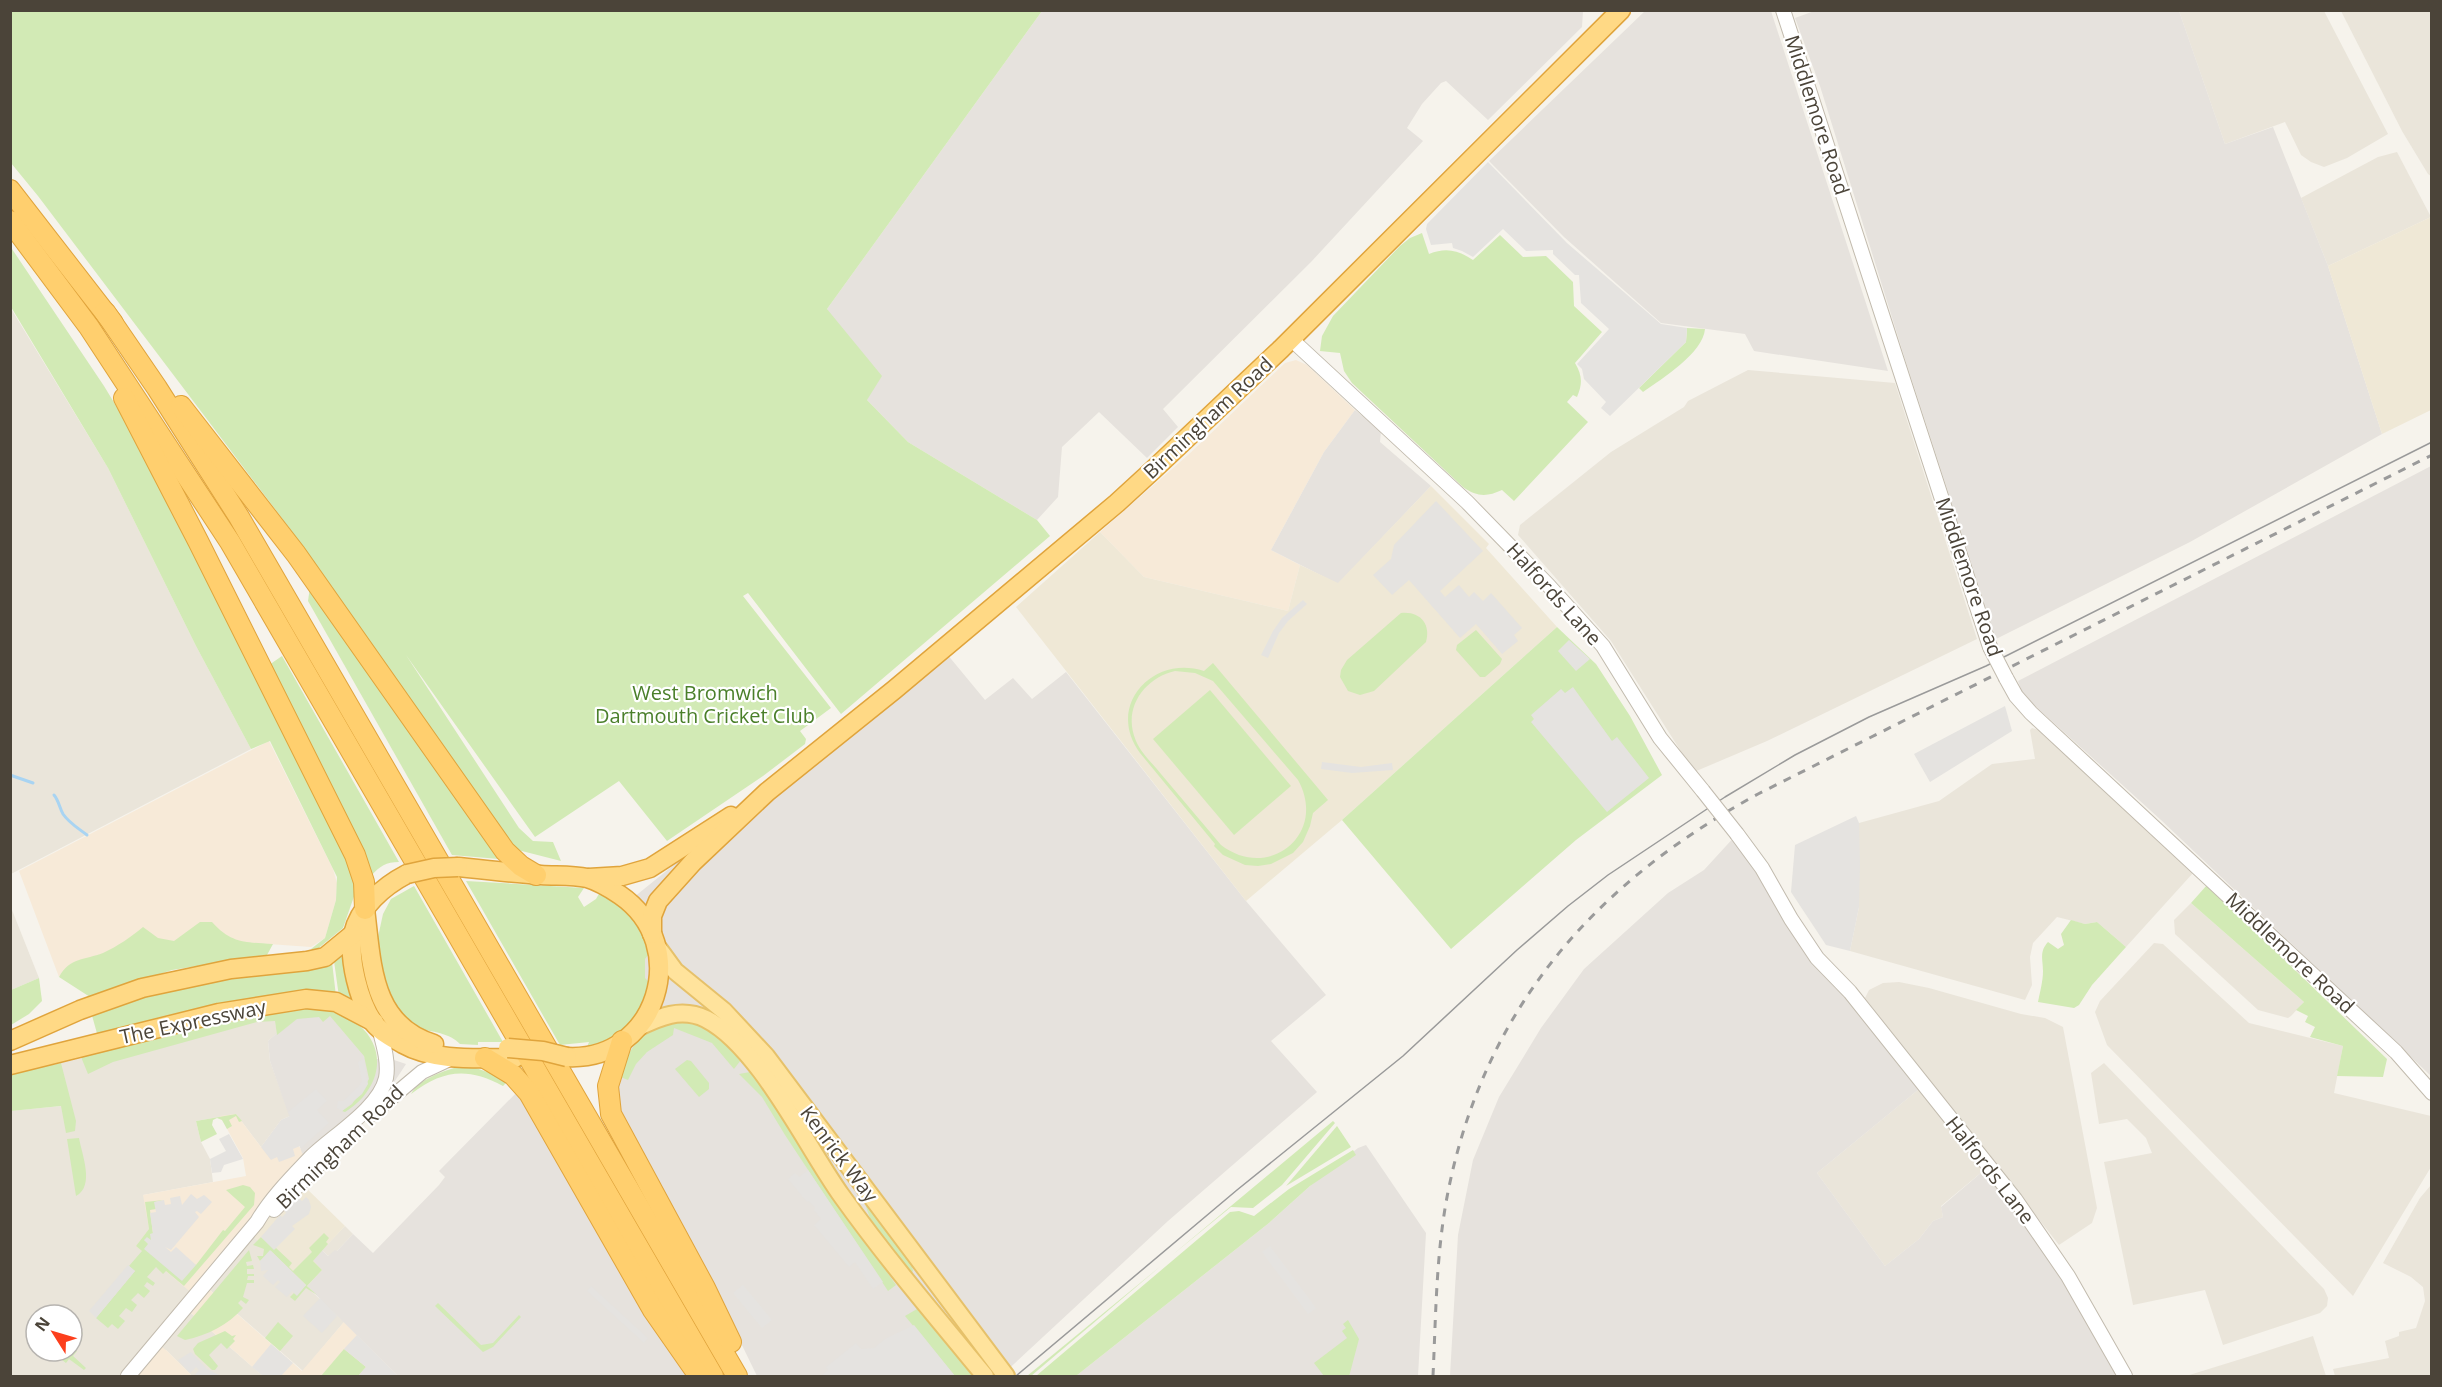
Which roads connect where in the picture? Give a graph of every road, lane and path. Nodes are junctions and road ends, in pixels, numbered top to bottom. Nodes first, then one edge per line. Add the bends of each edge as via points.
1 (1783, 10) edge
2 (1621, 11) edge
3 (10, 190) edge
4 (10, 221) edge
5 (105, 312) junction
6 (88, 327) junction
7 (1291, 339) junction
8 (767, 792) junction
9 (536, 875) junction
10 (587, 878) junction
11 (365, 909) junction
12 (353, 934) junction
13 (654, 939) junction
14 (376, 1025) junction
15 (629, 1034) junction
16 (10, 1041) edge
17 (512, 1053) junction
18 (455, 1057) junction
19 (485, 1058) junction
20 (10, 1065) edge
21 (2432, 1094) edge
22 (257, 1222) junction
23 (1005, 1375) edge
24 (128, 1377) edge
25 (699, 1377) edge
26 (713, 1377) edge
27 (737, 1377) edge
28 (748, 1377) edge
29 (985, 1377) edge
30 (2125, 1377) edge

1 - 21 street, Middlemore Road, bridge via 1990,646 2016,696 2396,1052
2 - 7 highway, Birmingham Road
3 - 5 highway
4 - 6 highway
5 - 9 highway via 296,554 499,843 521,866
5 - 27 highway via 239,518
6 - 11 highway via 355,855 364,882
6 - 26 highway via 230,542
7 - 8 highway, Birmingham Road via 1117,503
7 - 30 street, Halfords Lane, bridge via 1467,502 1603,646 1660,738 1774,886 1817,958 1836,976 2015,1199 2068,1276
8 - 10 highway, Birmingham Road via 650,868 622,876
8 - 13 highway, Birmingham Road via 668,887 652,916
9 - 10 highway, Birmingham Road
9 - 11 highway, Birmingham Road, bridge via 458,867 425,869 407,874 385,888
10 - 13 highway via 630,903
11 - 12 highway
11 - 17 highway via 380,999 399,1024 418,1038 442,1046
12 - 14 highway via 359,993
12 - 16 highway, The Expressway via 325,957 231,969 118,995
13 - 15 highway via 660,969 657,994 648,1014
13 - 23 main road, Kenrick Way via 675,971 724,1011 766,1056
14 - 18 highway, The Expressway via 405,1045
14 - 20 highway, The Expressway via 336,1002 306,999 219,1013
14 - 22 street, Birmingham Road via 387,1070 381,1092 311,1157
15 - 17 highway, bridge via 607,1050 592,1055
15 - 28 highway via 609,1086 611,1114
15 - 29 main road, Kenrick Way via 668,1015 688,1014 707,1020 732,1039 768,1081 882,1250
17 - 19 highway, The Expressway
18 - 19 highway, The Expressway
18 - 22 street, Birmingham Road via 422,1072 405,1085 350,1133 276,1209
19 - 25 highway via 513,1075 529,1094 653,1310
22 - 24 street, Birmingham Road

